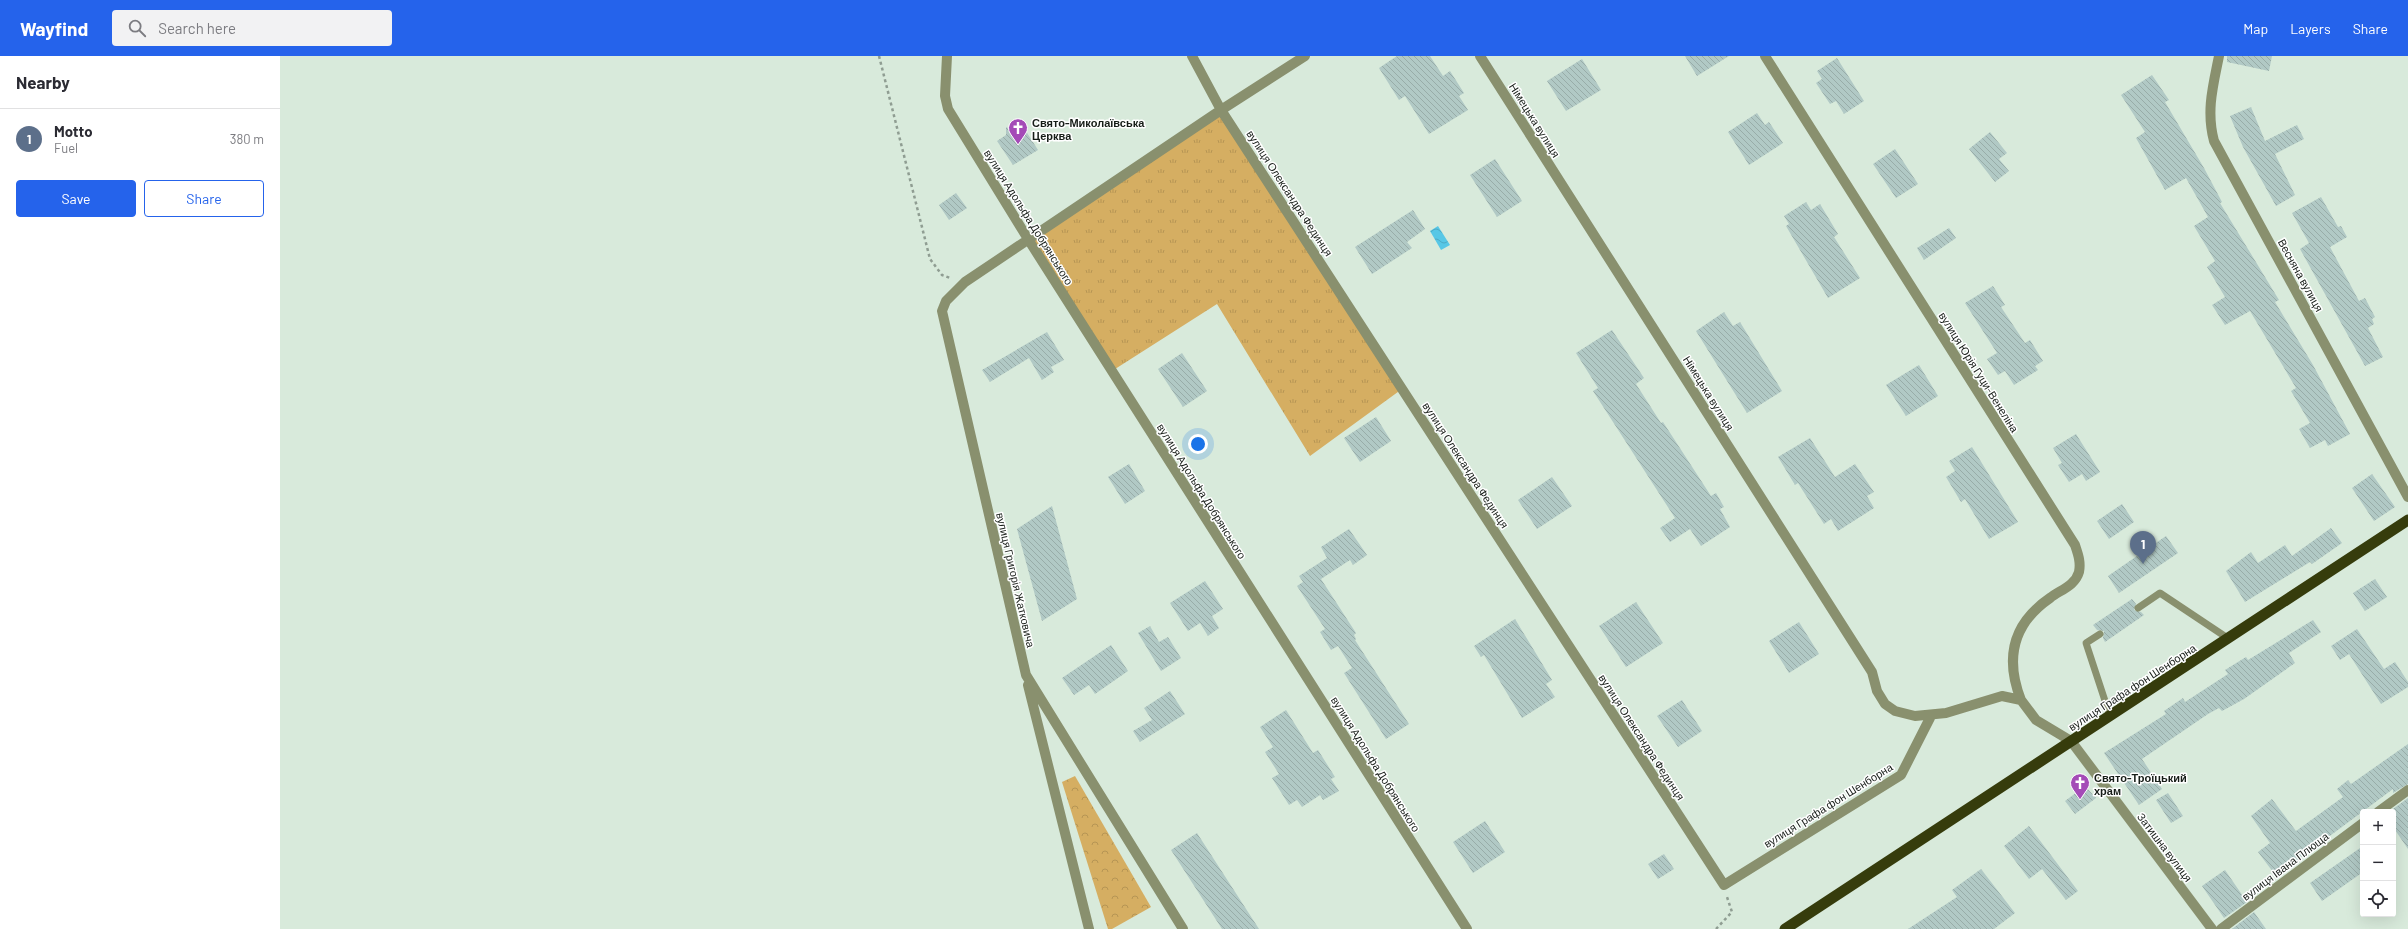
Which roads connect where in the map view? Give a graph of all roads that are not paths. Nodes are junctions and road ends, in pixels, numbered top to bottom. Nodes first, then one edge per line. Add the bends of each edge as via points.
1 (947, 56) edge
2 (1192, 56) edge
3 (1305, 56) edge
4 (1480, 56) edge
5 (1764, 56) edge
6 (2219, 56) edge
7 (1221, 110) junction
8 (1028, 239) junction
9 (2408, 497) edge
10 (2408, 520) edge
11 (2138, 608) dead end
12 (2100, 634) dead end
13 (2229, 640) junction
14 (1026, 675) junction
15 (2021, 700) junction
16 (1931, 716) junction
17 (2110, 716) junction
18 (2071, 741) junction
19 (2408, 790) edge
20 (2382, 809) edge
21 (2360, 825) edge
22 (1724, 885) joint
23 (1090, 929) edge
24 (1183, 929) edge
25 (1467, 929) edge
26 (1785, 929) edge
27 (2212, 929) edge
28 (2221, 929) edge

1 - 8 street, вулиця Адольфа Добрянського via 948,109
2 - 7 street, вулиця Олександра Фединця
3 - 7 street, вулиця Григорія Жатковича
4 - 16 street, Німецька вулиця via 1872,672 1880,698 1895,711 1915,716
5 - 15 street, вулиця Юрія Гуци-Венеліна via 2075,545 2080,559 2079,573 2070,585 2037,608 2019,631 2012,658 2014,682
6 - 9 street, Весняна вулиця via 2209,104 2209,124 2214,141
7 - 8 street, вулиця Григорія Жатковича
7 - 22 street, вулиця Олександра Фединця
8 - 14 street, вулиця Григорія Жатковича via 965,282 946,301 942,311
8 - 25 street, вулиця Адольфа Добрянського
10 - 13 highway, вулиця Графа фон Шенборна
11 - 13 lane via 2160,593
12 - 17 lane via 2086,643
13 - 17 highway, вулиця Графа фон Шенборна
14 - 23 street
14 - 24 street, вулиця Григорія Жатковича
15 - 16 street via 2002,696
15 - 18 street, вулиця Графа фон Шенборна via 2036,720
16 - 22 street, вулиця Графа фон Шенборна via 1902,775
17 - 18 highway, вулиця Графа фон Шенборна
18 - 26 highway
18 - 27 street, Затишна вулиця
19 - 20 street
21 - 28 street, вулиця Івана Плюща

